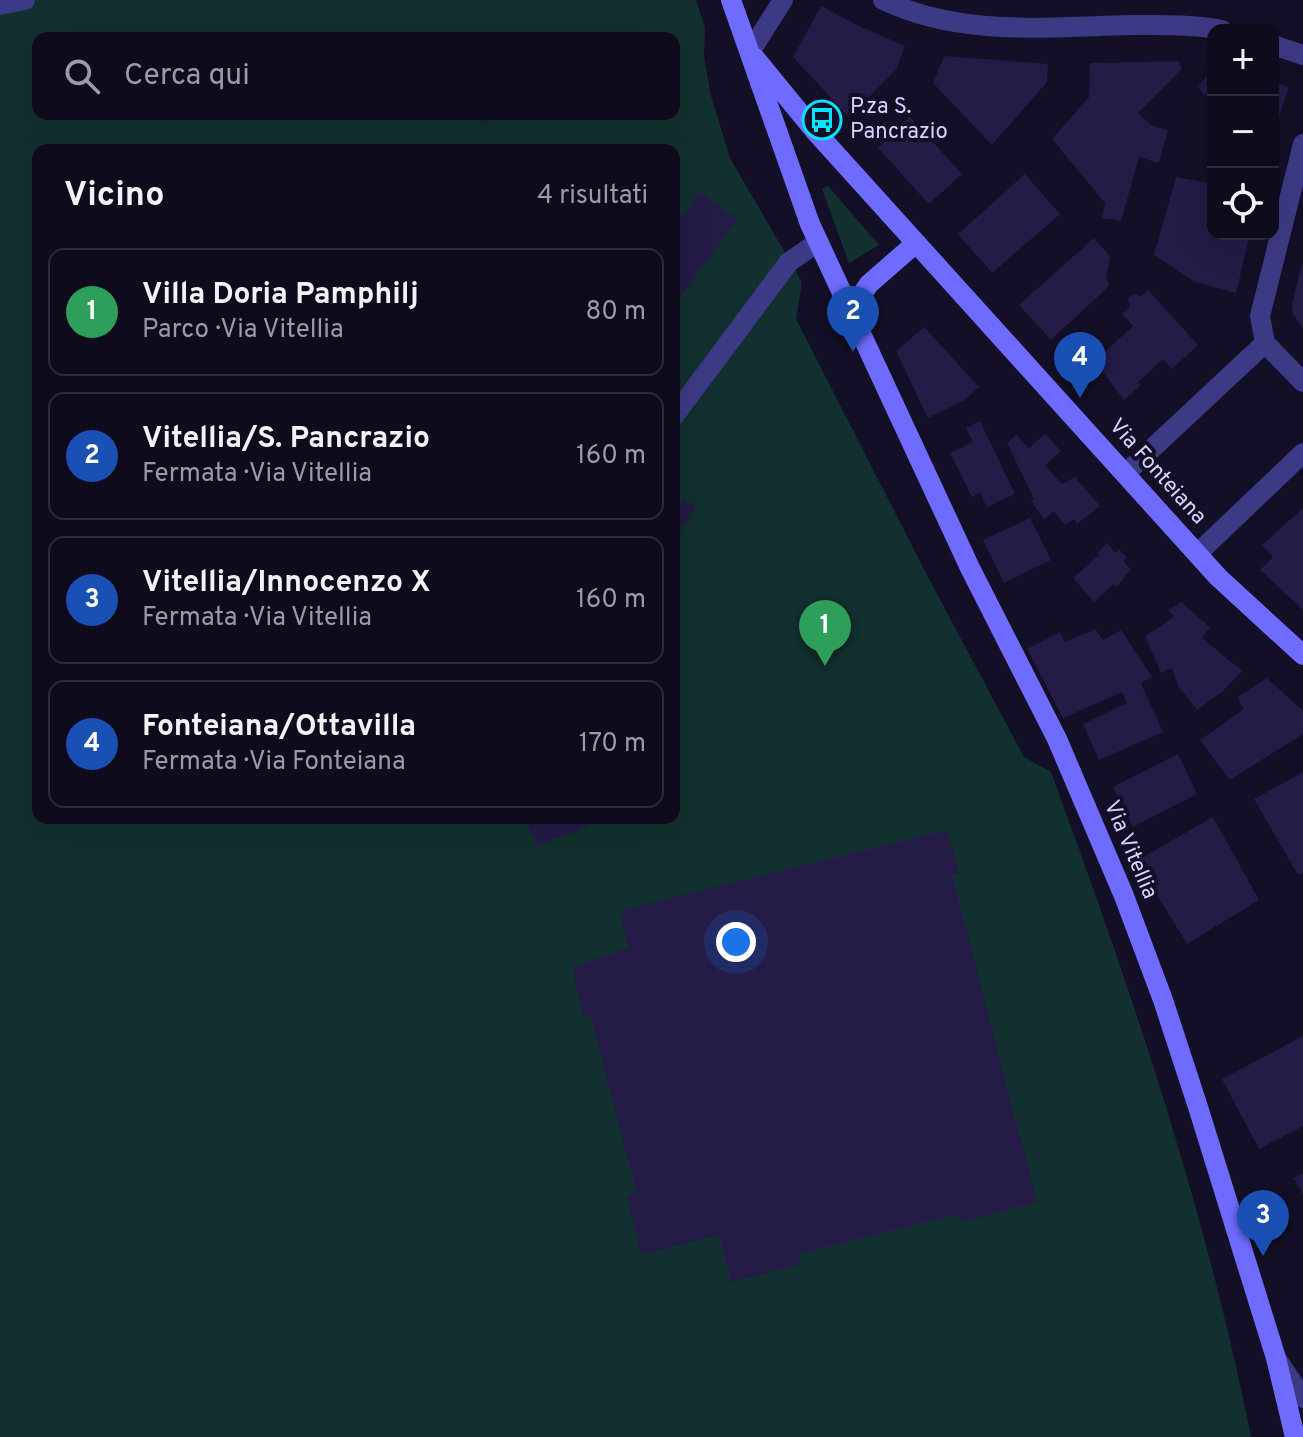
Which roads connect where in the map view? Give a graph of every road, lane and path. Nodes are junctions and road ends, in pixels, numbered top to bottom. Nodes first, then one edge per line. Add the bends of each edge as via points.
1 (25, 0) edge
2 (731, 0) edge
3 (783, 0) edge
4 (883, 0) edge
5 (0, 5) edge
6 (1207, 28) edge
7 (1279, 47) edge
8 (750, 52) junction
9 (1303, 55) edge
10 (1303, 144) edge
11 (818, 242) junction
12 (916, 243) junction
13 (851, 310) junction
14 (1265, 343) junction
15 (1303, 382) edge
16 (680, 408) edge
17 (1303, 453) edge
18 (1126, 473) junction
19 (1198, 553) junction
20 (1303, 655) edge
21 (1276, 1358) junction
22 (1303, 1398) edge
23 (1295, 1437) edge

1 - 5 street
2 - 8 street, Via Vitellia
3 - 8 street
4 - 6 street via 926,16 985,26
7 - 9 street
8 - 11 street, Via Vitellia
8 - 12 street, Via Fonteiana
10 - 14 street via 1262,305
11 - 13 street, Via Vitellia
11 - 16 street via 789,262
12 - 13 street via 869,284
12 - 18 street, Via Fonteiana
13 - 21 street, Via Vitellia via 939,504 1057,739 1124,896 1168,1013
14 - 15 street
14 - 18 street
17 - 19 street
18 - 19 street, Via Fonteiana
19 - 20 street, Via Fonteiana
21 - 22 street
21 - 23 street, Via Vitellia

